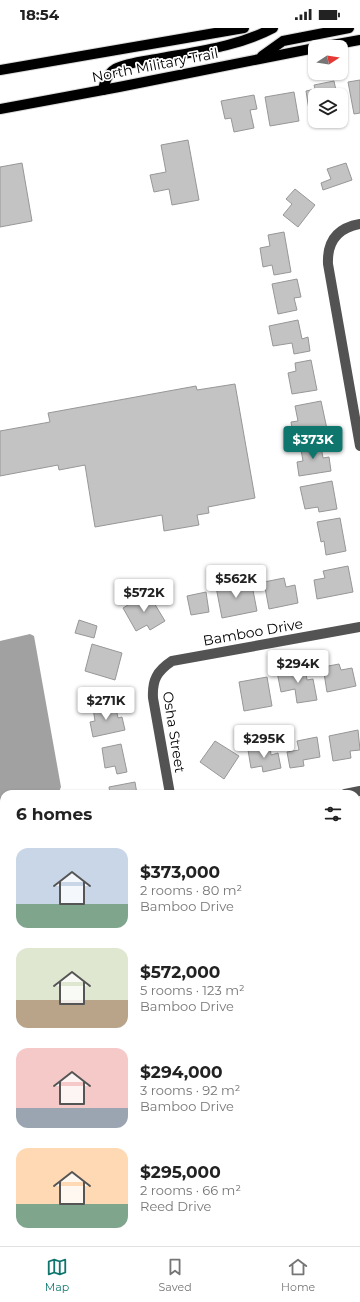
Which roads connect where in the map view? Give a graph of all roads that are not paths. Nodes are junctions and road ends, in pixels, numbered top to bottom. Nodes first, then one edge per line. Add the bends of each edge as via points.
1 (244, 28) edge
2 (273, 28) edge
3 (349, 28) edge
4 (360, 40) edge
5 (348, 42) edge
6 (308, 49) edge
7 (259, 58) junction
8 (0, 70) edge
9 (103, 90) junction
10 (0, 109) edge
11 (360, 224) edge
12 (360, 446) edge
13 (360, 627) edge
14 (157, 675) joint
15 (169, 790) edge

1 - 8 main road, North Military Trail
2 - 9 main road via 240,42 132,63 114,70 104,82
3 - 7 main road via 283,41
4 - 5 main road
6 - 7 main road, North Military Trail
7 - 9 main road, North Military Trail
9 - 10 main road, North Military Trail
11 - 12 street via 344,228 336,235 327,255
13 - 14 street, Bamboo Drive via 172,661
14 - 15 street, Osha Street via 153,698

